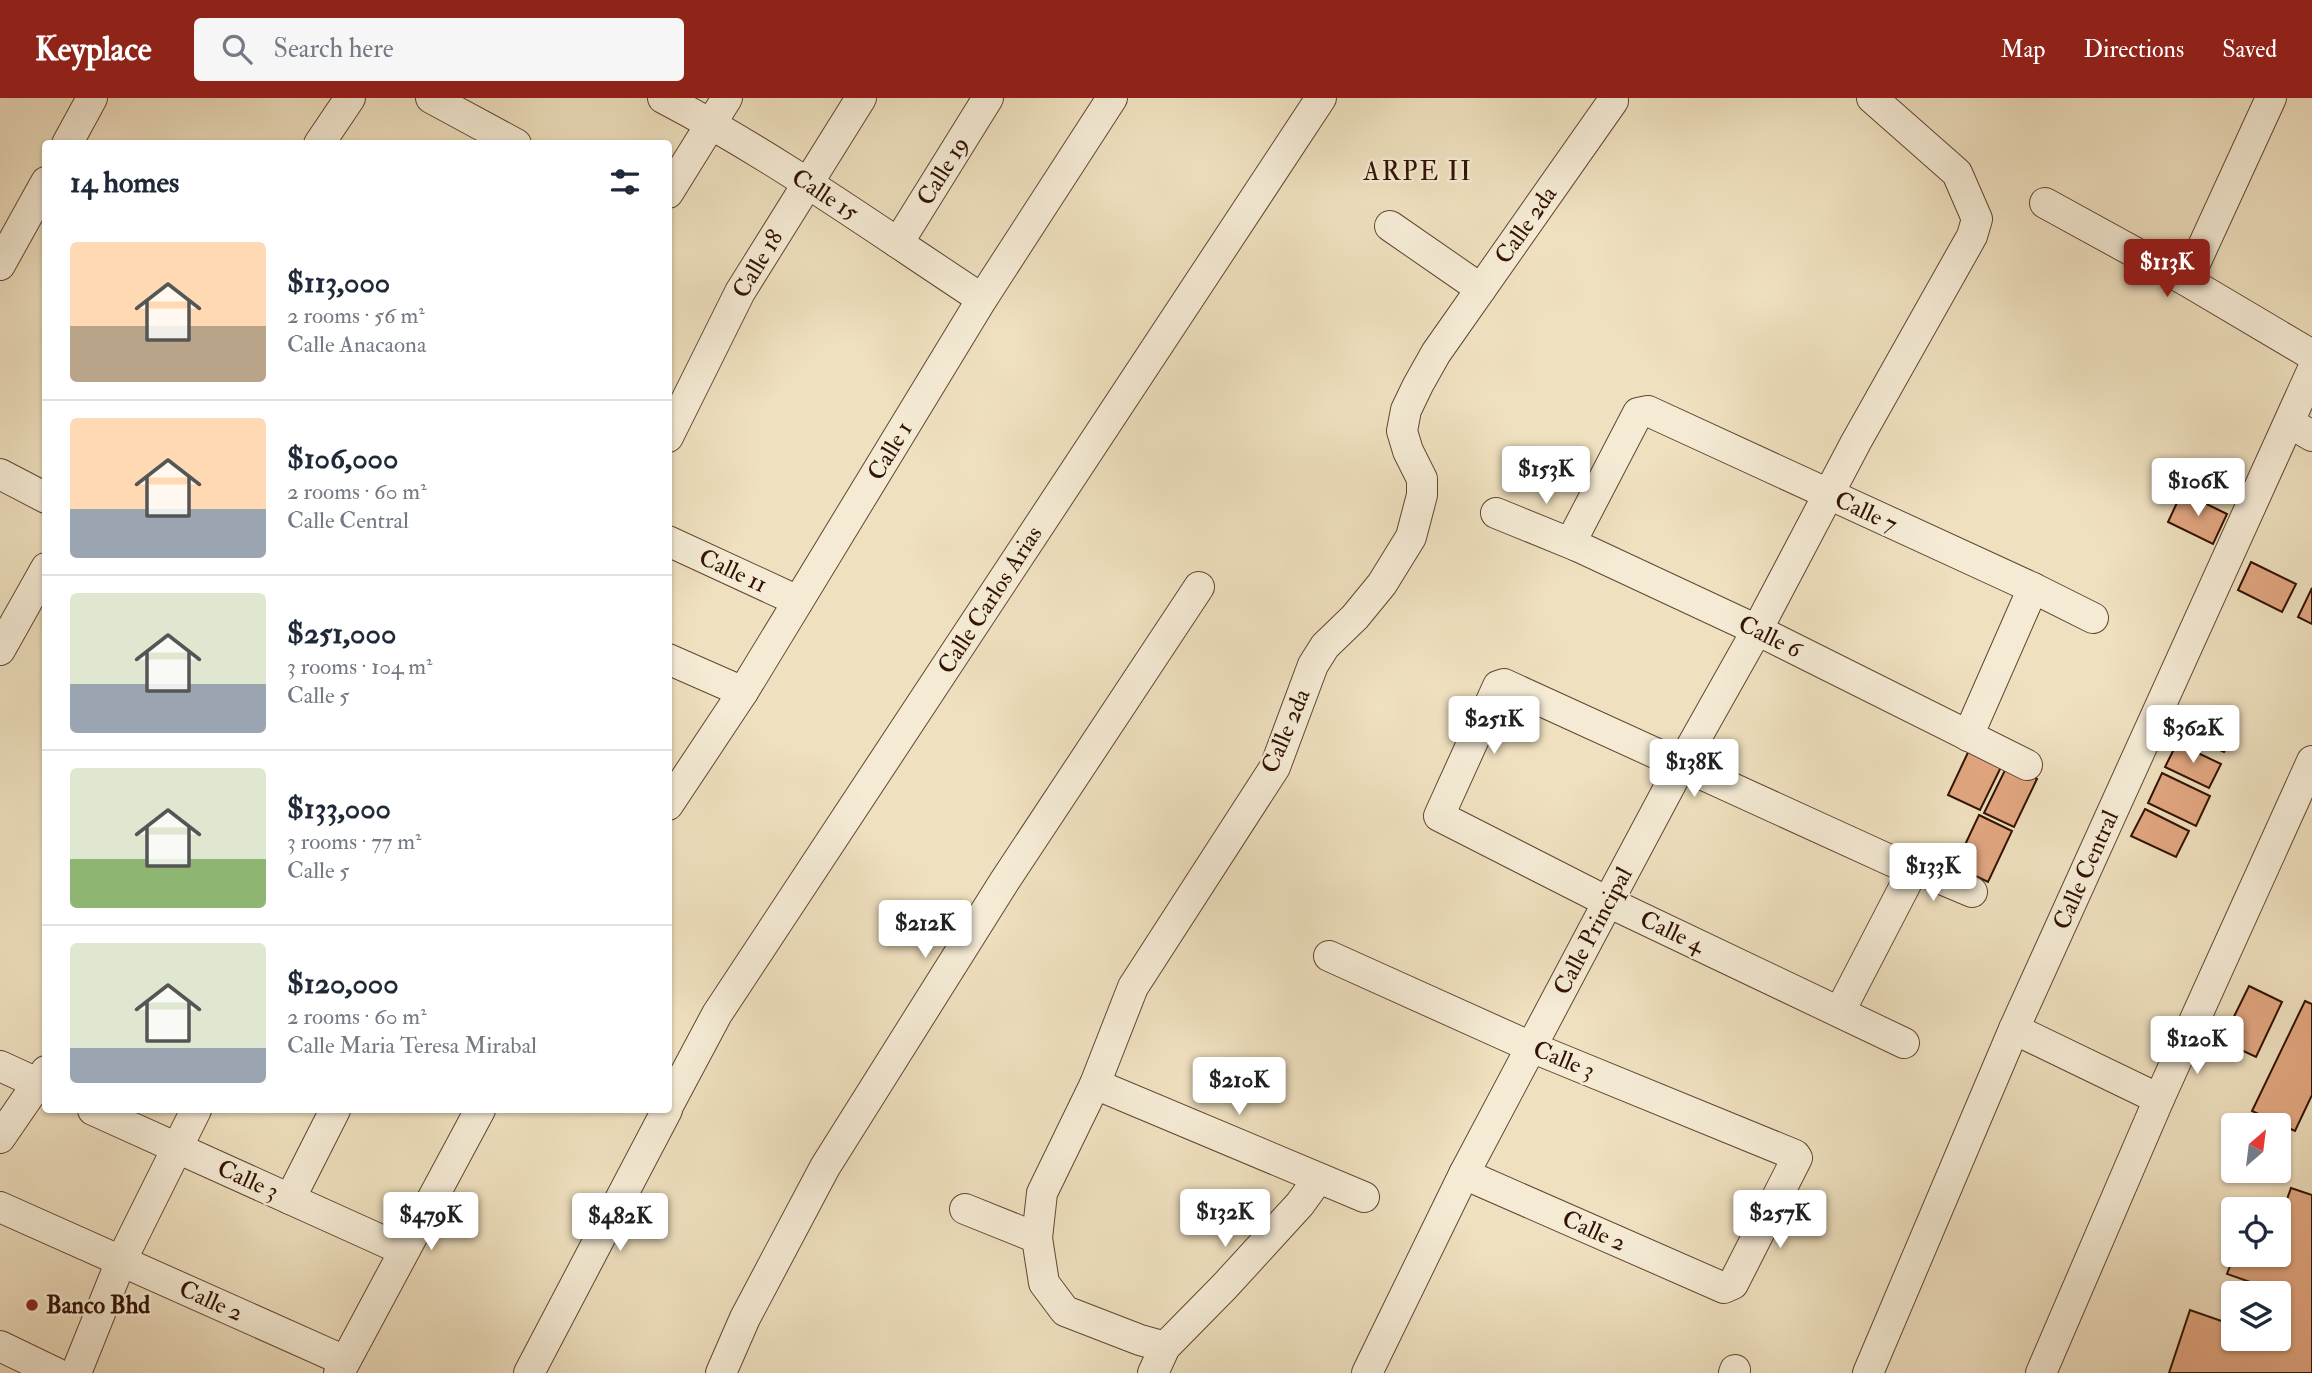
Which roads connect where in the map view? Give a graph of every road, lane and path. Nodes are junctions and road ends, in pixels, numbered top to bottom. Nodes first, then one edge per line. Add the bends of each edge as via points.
1 (92, 98) edge
2 (350, 98) edge
3 (431, 98) edge
4 (663, 98) edge
5 (727, 98) edge
6 (861, 98) edge
7 (988, 98) edge
8 (1112, 98) edge
9 (1321, 98) edge
10 (1612, 98) edge
11 (1872, 98) edge
12 (2271, 98) edge
13 (712, 124) junction
14 (69, 140) edge
15 (322, 140) edge
16 (509, 140) edge
17 (807, 183) junction
18 (672, 188) edge
19 (42, 190) edge
20 (2045, 203) dead end
21 (1390, 226) dead end
22 (898, 243) junction
23 (0, 265) edge
24 (2187, 281) junction
25 (1481, 289) junction
26 (982, 299) junction
27 (2312, 355) edge
28 (2312, 371) edge
29 (672, 429) edge
30 (2301, 429) edge
31 (0, 474) edge
32 (1828, 495) junction
33 (42, 496) edge
34 (1496, 513) dead end
35 (672, 543) edge
36 (1574, 543) junction
37 (42, 575) edge
38 (1199, 587) dead end
39 (2033, 588) junction
40 (798, 601) junction
41 (2093, 618) dead end
42 (1757, 630) junction
43 (0, 650) edge
44 (672, 661) edge
45 (743, 692) junction
46 (1968, 736) junction
47 (2312, 761) edge
48 (1681, 765) junction
49 (2027, 765) dead end
50 (673, 791) edge
51 (1908, 872) junction
52 (1972, 892) dead end
53 (1608, 902) junction
54 (1329, 956) dead end
55 (1840, 1011) junction
56 (2014, 1029) junction
57 (1904, 1043) dead end
58 (1531, 1047) junction
59 (0, 1066) edge
60 (42, 1080) edge
61 (42, 1081) edge
62 (1095, 1084) junction
63 (2158, 1099) junction
64 (672, 1100) edge
65 (100, 1113) edge
66 (194, 1113) edge
67 (333, 1113) edge
68 (478, 1113) edge
69 (665, 1113) edge
70 (0, 1138) edge
71 (176, 1148) junction
72 (1464, 1174) junction
73 (1318, 1178) junction
74 (1364, 1196) dead end
75 (290, 1199) junction
76 (0, 1207) edge
77 (965, 1209) dead end
78 (1037, 1238) junction
79 (403, 1250) junction
80 (121, 1261) junction
81 (1724, 1288) joint
82 (0, 1346) edge
83 (1159, 1360) edge
84 (342, 1367) edge
85 (56, 1373) edge
86 (76, 1373) edge
87 (529, 1373) edge
88 (721, 1373) edge
89 (1368, 1373) edge
90 (1868, 1373) edge
91 (2041, 1373) edge

1 - 14 street
2 - 15 street
3 - 16 street
4 - 13 street, Calle 15
5 - 13 street
6 - 17 street, Calle 18
7 - 22 street, Calle 19
8 - 26 street, Calle 1
9 - 64 street, Calle Carlos Arias via 717,1014
10 - 25 street, Calle 2da
11 - 32 street, Calle Principal via 1957,173 1977,219 1972,236
12 - 24 street
13 - 17 street, Calle 15
13 - 18 street
17 - 22 street, Calle 15
17 - 29 street, Calle 18 via 740,292
19 - 23 street
20 - 24 street
21 - 25 street
22 - 26 street, Calle 15
24 - 27 street
25 - 62 street, Calle 2da via 1436,353 1406,410 1402,431 1422,479 1411,537 1382,584 1313,665 1275,767 1133,987
26 - 40 street, Calle 1
28 - 30 street, Calle Central
30 - 56 street, Calle Central
31 - 33 street
32 - 36 street, Calle 7 via 1648,411 1638,413
32 - 39 street, Calle 7
32 - 42 street, Calle Principal
34 - 36 street, Calle 6
35 - 40 street, Calle 11
36 - 42 street, Calle 6
37 - 43 street
38 - 88 street via 1003,882 825,1167
39 - 41 street, Calle 7
39 - 46 street
40 - 45 street, Calle 1
42 - 46 street, Calle 6
42 - 48 street, Calle Principal
44 - 45 street
45 - 50 street, Calle 1
46 - 49 street, Calle 6
47 - 63 street
48 - 51 street
48 - 53 street, Calle Principal
48 - 53 street, Calle 4 via 1498,685 1439,814
51 - 52 street via 1915,868
51 - 55 street
53 - 55 street, Calle 4
53 - 58 street, Calle Principal
54 - 58 street, Calle 3
55 - 57 street, Calle 4
56 - 63 street
56 - 90 street, Calle Central
58 - 72 street, Calle Principal
58 - 81 street, Calle 3 via 1795,1155 1797,1162 1733,1284
59 - 60 street
61 - 70 street
62 - 73 street
62 - 78 street, Calle 2da via 1042,1193
63 - 91 street
65 - 71 street, Calle 3
66 - 71 street
67 - 75 street
68 - 79 street
69 - 87 street, Calle Carlos Arias
71 - 75 street, Calle 3
71 - 80 street
72 - 81 street, Calle 2
72 - 89 street, Calle Principal
73 - 74 street
73 - 83 street via 1300,1204
75 - 79 street, Calle 3
76 - 80 street, Calle 2
77 - 78 street
78 - 83 street, Calle 2da via 1044,1283 1065,1311 1140,1340
79 - 84 street
80 - 84 street, Calle 2
80 - 86 street
82 - 85 street

